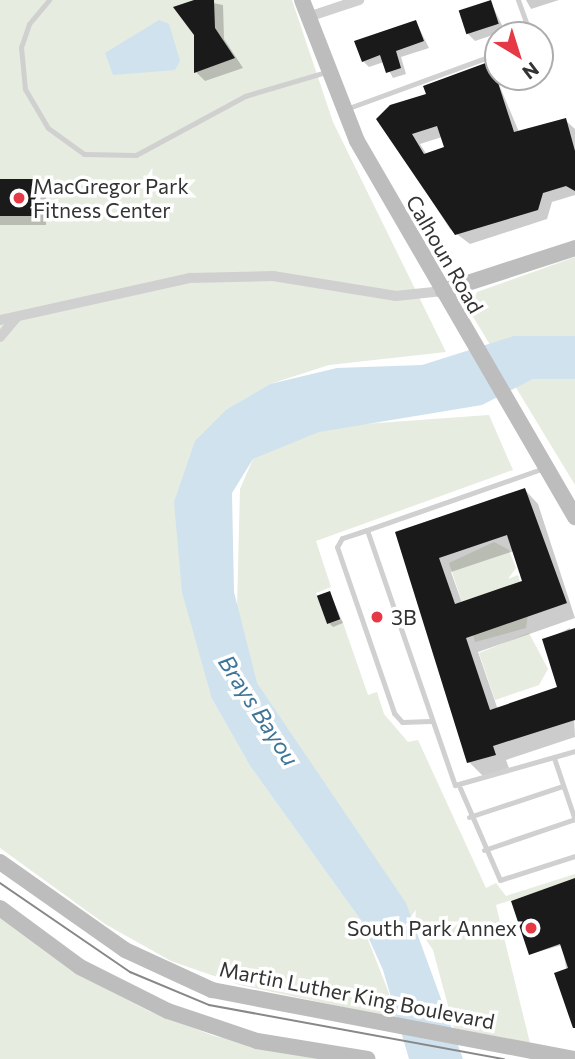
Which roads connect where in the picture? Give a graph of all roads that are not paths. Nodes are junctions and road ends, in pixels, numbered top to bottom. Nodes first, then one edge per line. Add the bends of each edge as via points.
1 (49, 0) edge
2 (302, 0) edge
3 (359, 0) edge
4 (518, 0) edge
5 (308, 17) junction
6 (525, 21) edge
7 (484, 58) edge
8 (326, 72) junction
9 (343, 110) junction
10 (575, 248) edge
11 (443, 291) junction
12 (16, 318) junction
13 (0, 320) edge
14 (0, 338) edge
15 (547, 468) junction
16 (575, 517) edge
17 (367, 530) junction
18 (430, 721) junction
19 (575, 751) edge
20 (554, 758) junction
21 (564, 786) junction
22 (460, 788) junction
23 (469, 817) junction
24 (575, 819) edge
25 (484, 850) junction
26 (575, 856) edge
27 (0, 862) edge
28 (0, 908) edge
29 (368, 1059) edge
30 (573, 1059) edge

1 - 8 lane via 29,24 22,47 25,89 48,128 84,154 136,155 245,96
2 - 5 main road, Calhoun Road
3 - 5 street
4 - 6 lane
5 - 8 main road, Calhoun Road
7 - 9 lane
8 - 9 main road, Calhoun Road
9 - 11 main road, Calhoun Road
10 - 11 main road
11 - 12 street via 396,296 245,274 190,278
11 - 15 main road, Calhoun Road
12 - 13 street
12 - 14 street
15 - 16 main road, Calhoun Road
15 - 17 lane
17 - 18 lane
17 - 18 lane via 342,538 337,547 394,712 402,722
18 - 22 lane via 450,780
19 - 20 lane
20 - 21 lane
20 - 22 lane
21 - 23 lane
21 - 24 lane
22 - 23 lane
23 - 25 lane
24 - 25 lane
25 - 26 lane via 500,880
27 - 30 main road, Martin Luther King Boulevard via 69,914 159,969 212,990
28 - 29 main road via 122,992 210,1028

